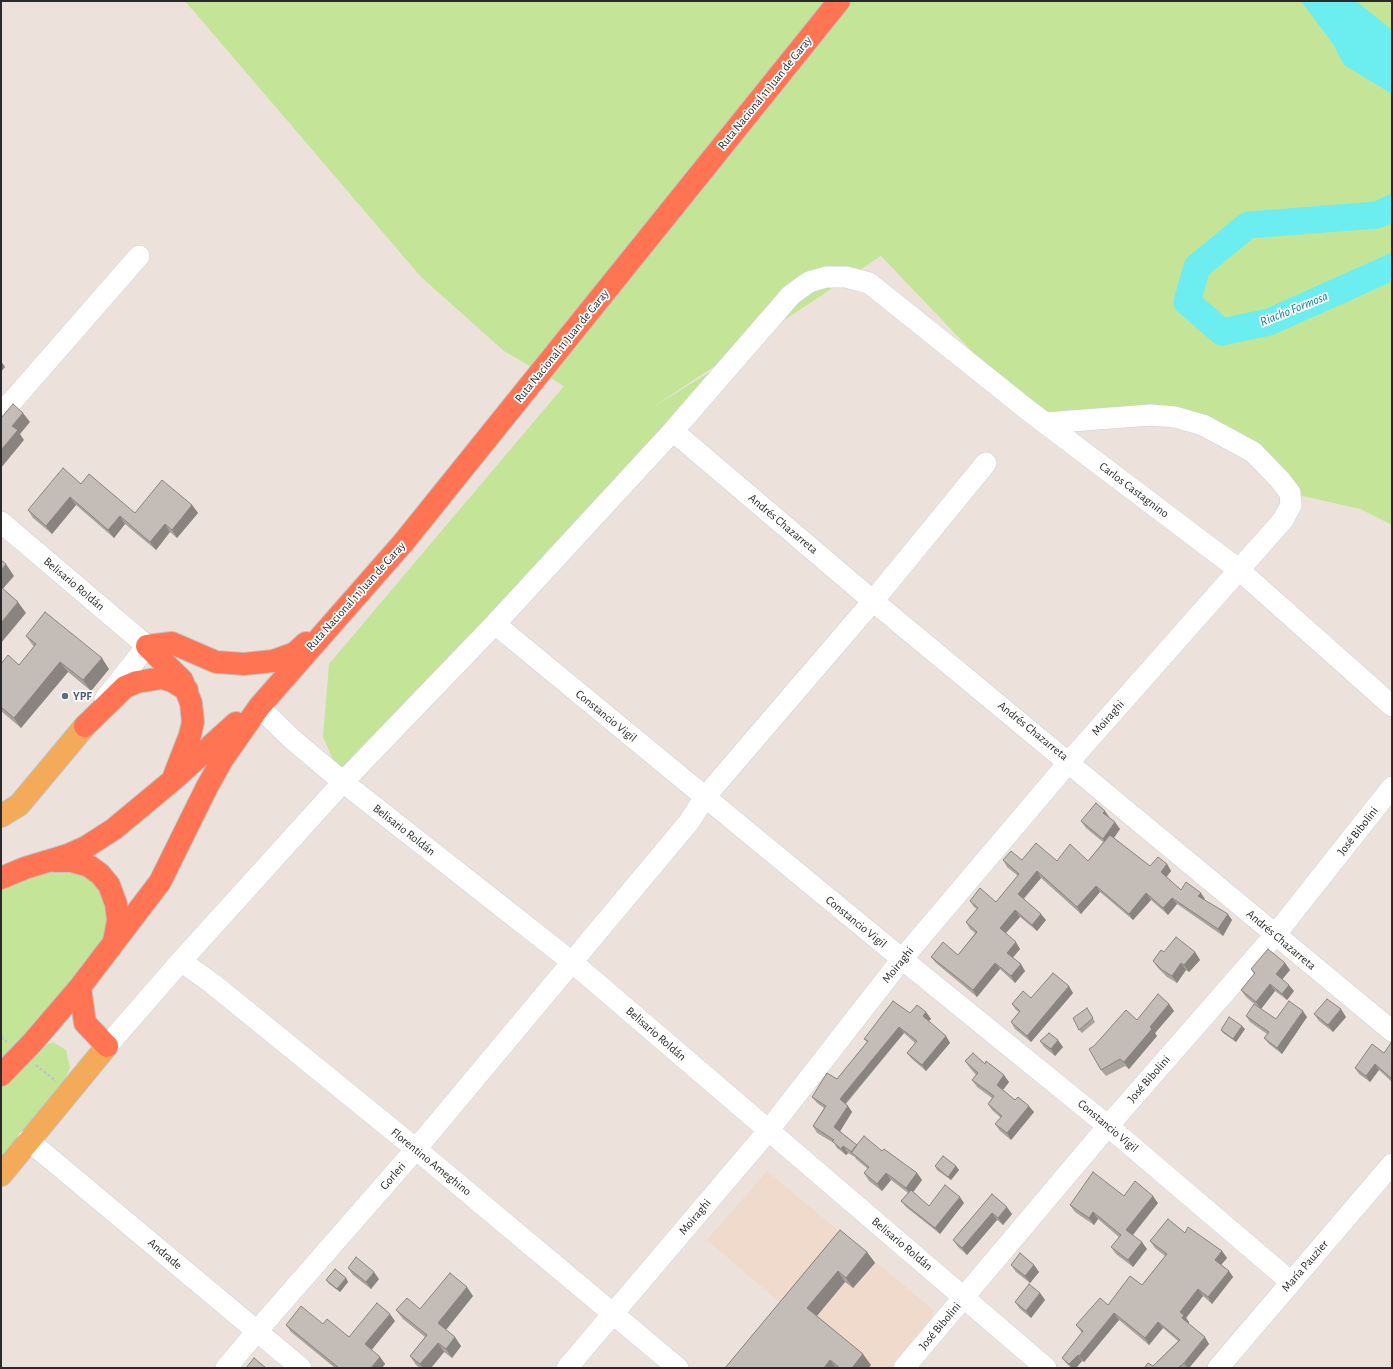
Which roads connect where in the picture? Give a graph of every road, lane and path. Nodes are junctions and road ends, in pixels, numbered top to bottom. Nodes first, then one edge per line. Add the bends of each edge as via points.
1 (839, 1) edge
2 (139, 256) dead end
3 (1, 414) edge
4 (1045, 423) junction
5 (673, 431) junction
6 (986, 463) dead end
7 (1, 522) edge
8 (1238, 569) junction
9 (873, 601) junction
10 (337, 617) junction
11 (495, 624) junction
12 (147, 646) junction
13 (278, 684) junction
14 (187, 690) junction
15 (1392, 706) edge
16 (259, 707) junction
17 (85, 726) junction
18 (1070, 762) junction
19 (173, 780) junction
20 (343, 782) junction
21 (1392, 787) edge
22 (705, 797) junction
23 (1, 816) edge
24 (43, 862) junction
25 (8, 874) edge
26 (1275, 935) junction
27 (114, 942) junction
28 (902, 959) junction
29 (181, 961) junction
30 (572, 962) junction
31 (80, 987) junction
32 (50, 1021) junction
33 (85, 1023) junction
34 (1392, 1031) edge
35 (107, 1046) junction
36 (1, 1075) edge
37 (1108, 1126) junction
38 (768, 1131) junction
39 (28, 1140) junction
40 (416, 1149) junction
41 (1392, 1164) edge
42 (1, 1175) edge
43 (1291, 1282) junction
44 (964, 1297) junction
45 (615, 1313) junction
46 (257, 1331) junction
47 (226, 1368) edge
48 (301, 1368) edge
49 (567, 1368) edge
50 (678, 1368) edge
51 (904, 1368) edge
52 (1046, 1368) edge
53 (1218, 1368) edge

1 - 10 highway, Ruta Nacional 11 Juan de Garay via 403,544
2 - 3 street
4 - 5 street, Carlos Castagnino via 870,283 846,277 826,277 809,282 790,296
4 - 8 street, Carlos Castagnino
4 - 8 street, Moiraghi via 1151,415 1175,417 1203,425 1253,452 1290,493 1291,505 1283,520
5 - 9 street, Andrés Chazarreta
5 - 11 street
6 - 9 street, Gorleri
7 - 12 street, Belisario Roldán
8 - 15 street, Carlos Castagnino
8 - 18 street, Moiraghi
9 - 18 street, Andrés Chazarreta
9 - 22 street, Gorleri
10 - 12 highway via 295,653 273,661 244,664 216,662 172,643
10 - 13 highway, Ruta Nacional 11 Juan de Garay
11 - 20 street
11 - 22 street, Constancio Vigil
12 - 14 highway via 175,672
12 - 17 street
13 - 16 highway, Ruta Nacional 11 Juan de Garay
13 - 19 highway, Ruta Nacional 11 Juan de Garay
14 - 17 highway via 162,678 137,682 125,687
14 - 19 highway via 192,722 188,743
16 - 20 street, Belisario Roldán
16 - 27 highway, Ruta Nacional 11 Juan de Garay via 206,787 166,873
17 - 23 main road via 19,805
18 - 26 street, Andrés Chazarreta
18 - 28 street, Moiraghi
19 - 24 highway, Ruta Nacional 11 Juan de Garay via 114,829 86,847
20 - 29 street
20 - 30 street, Belisario Roldán
21 - 26 street, José Bibolini
22 - 28 street, Constancio Vigil
22 - 30 street, Gorleri via 689,822
24 - 25 highway, Ruta Nacional 11 Juan de Garay
24 - 27 highway, Ruta Nacional 11 Juan de Garay via 71,861 89,866 100,874 109,885 116,904 118,920
26 - 34 street, Andrés Chazarreta
26 - 37 street, José Bibolini
27 - 31 highway, Ruta Nacional 11 Juan de Garay
28 - 37 street, Constancio Vigil
28 - 38 street, Moiraghi
29 - 35 street
29 - 40 street, Florentino Ameghino via 213,984
30 - 38 street, Belisario Roldán
30 - 40 street, Gorleri
31 - 32 highway, Ruta Nacional 11 Juan de Garay
31 - 33 highway
32 - 33 highway
32 - 36 highway, Ruta Nacional 11 Juan de Garay
33 - 35 highway
35 - 39 main road
37 - 43 street, Constancio Vigil
37 - 44 street, José Bibolini
38 - 44 street, Belisario Roldán
38 - 45 street, Moiraghi
39 - 42 main road
39 - 46 street, Andrade
40 - 45 street, Florentino Ameghino
40 - 46 street, Gorleri
41 - 43 street, María Pauzier
43 - 53 street, María Pauzier
44 - 51 street, José Bibolini
44 - 52 street, Belisario Roldán
45 - 49 street, Moiraghi
45 - 50 street, Florentino Ameghino
46 - 47 street, Gorleri
46 - 48 street, Andrade

